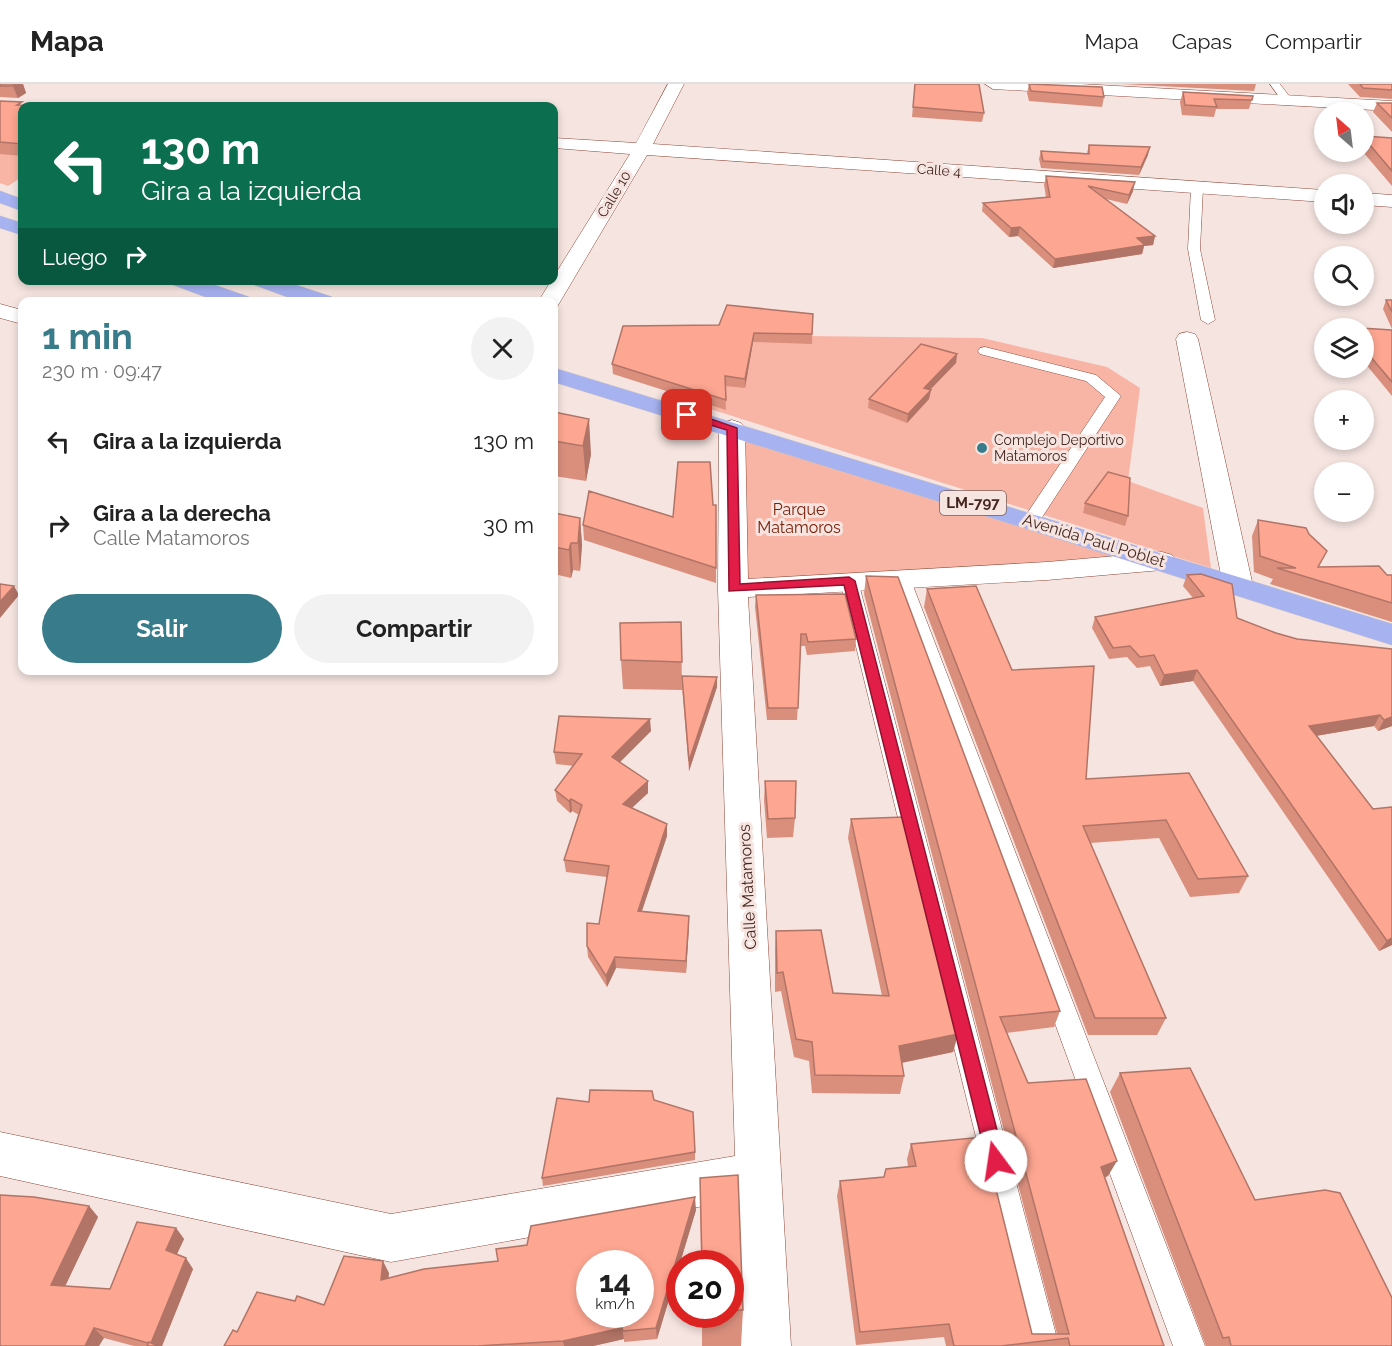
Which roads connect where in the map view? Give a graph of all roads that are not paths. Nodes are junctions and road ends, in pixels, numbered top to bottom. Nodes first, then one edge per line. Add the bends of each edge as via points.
1 (676, 84) edge
2 (993, 84) edge
3 (1275, 84) edge
4 (1072, 86) edge
5 (1287, 100) junction
6 (1392, 106) edge
7 (558, 143) edge
8 (641, 150) junction
9 (1197, 188) junction
10 (1314, 195) edge
11 (0, 198) edge
12 (1374, 200) edge
13 (1392, 201) edge
14 (18, 204) edge
15 (0, 222) edge
16 (18, 228) edge
17 (192, 285) edge
18 (274, 285) edge
19 (226, 297) edge
20 (309, 297) edge
21 (552, 297) edge
22 (0, 311) edge
23 (18, 316) edge
24 (1208, 320) dead end
25 (1187, 339) dead end
26 (986, 351) dead end
27 (558, 376) edge
28 (732, 428) junction
29 (1031, 520) junction
30 (1162, 561) junction
31 (901, 578) junction
32 (849, 581) junction
33 (1238, 586) junction
34 (734, 589) junction
35 (1392, 635) edge
36 (0, 1154) edge
37 (760, 1174) junction
38 (766, 1346) edge
39 (1043, 1346) edge
40 (1189, 1346) edge

1 - 8 street, Calle 10
2 - 4 street
3 - 5 lane
4 - 5 street
5 - 6 street
7 - 8 street, Calle 4
8 - 9 street, Calle 4
8 - 21 street, Calle 10
9 - 10 street, Calle 4
9 - 24 lane via 1194,249
11 - 14 main road
12 - 13 street
15 - 16 main road
17 - 19 main road
18 - 20 main road
22 - 23 street
25 - 33 street
26 - 29 lane via 1091,378 1113,396
27 - 28 main road, Avenida Paul Poblet / LM-797
28 - 29 main road, Avenida Paul Poblet / LM-797
28 - 34 street, Calle Matamoros
29 - 30 main road, Avenida Paul Poblet / LM-797
30 - 31 street via 1047,572
30 - 33 main road, Avenida Paul Poblet / LM-797
31 - 32 street
31 - 40 lane
32 - 34 street
32 - 39 lane
33 - 35 main road, Avenida Paul Poblet / LM-797
34 - 37 street, Calle Matamoros
36 - 37 street via 391,1238
37 - 38 street, Calle Matamoros

